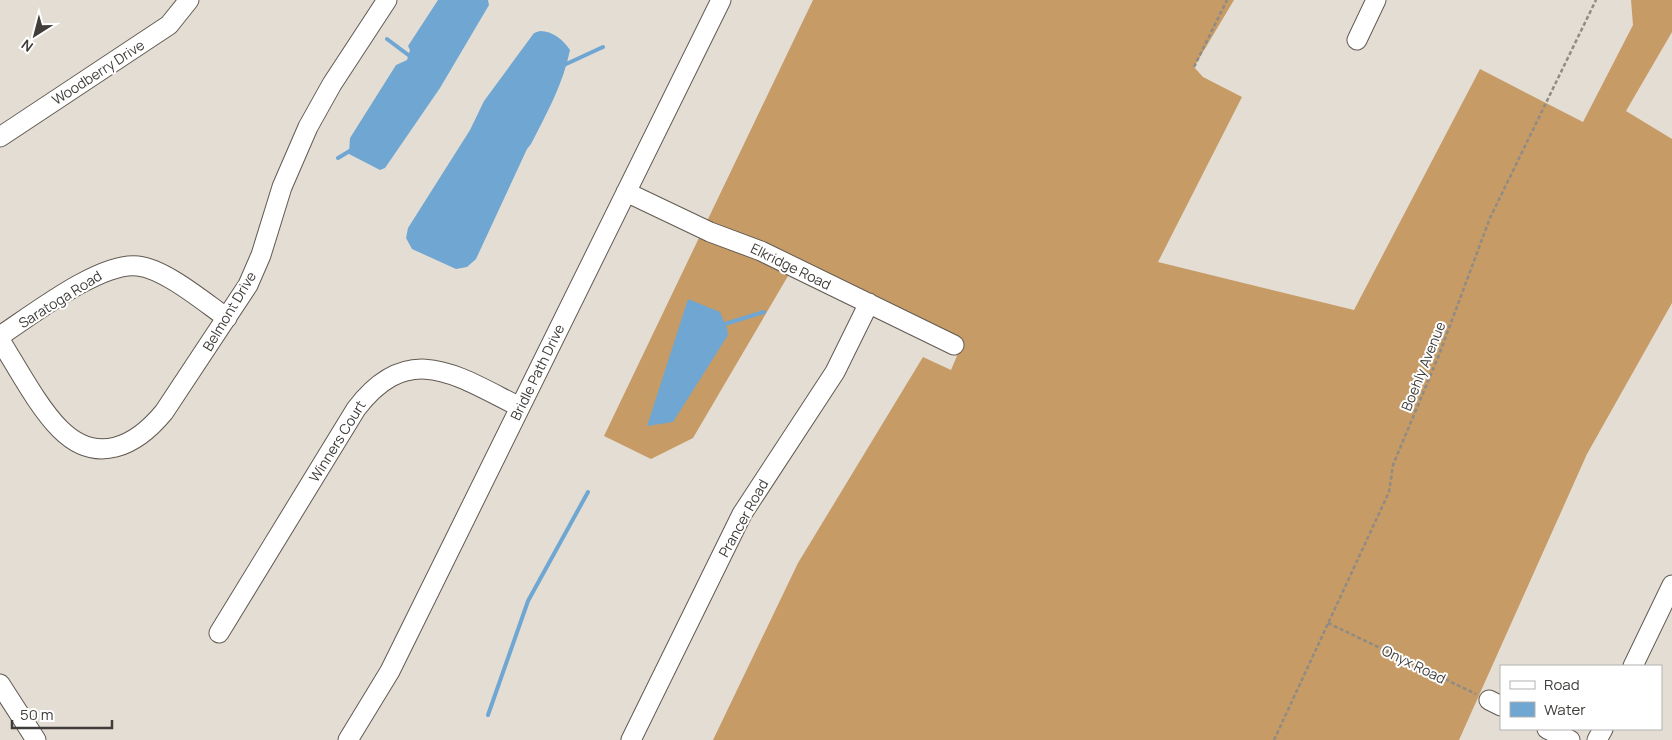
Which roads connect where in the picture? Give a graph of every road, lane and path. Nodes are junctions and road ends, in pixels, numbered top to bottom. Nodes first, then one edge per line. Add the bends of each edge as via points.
1 (190, 0) edge
2 (387, 0) edge
3 (720, 0) edge
4 (1227, 0) edge
5 (1376, 0) edge
6 (1596, 0) edge
7 (1356, 40) dead end
8 (1194, 67) dead end
9 (0, 137) edge
10 (626, 192) junction
11 (868, 303) junction
12 (227, 318) junction
13 (0, 336) edge
14 (0, 340) edge
15 (954, 345) dead end
16 (520, 408) junction
17 (1672, 585) edge
18 (1328, 623) junction
19 (219, 633) dead end
20 (1633, 665) edge
21 (0, 684) edge
22 (1495, 703) edge
23 (1549, 730) edge
24 (36, 740) edge
25 (348, 740) edge
26 (631, 740) edge
27 (1274, 740) edge
28 (1570, 740) edge

1 - 9 street, Woodberry Drive via 169,25
2 - 12 street, Belmont Drive via 308,127 282,187 254,271
3 - 10 street, Bridle Path Drive
4 - 8 path
5 - 7 street
6 - 18 path, Boehly Avenue via 1490,218 1439,355 1393,465 1389,492
10 - 11 street, Elkridge Road via 710,232 761,251
10 - 16 street, Bridle Path Drive
11 - 15 street, Elkridge Road
11 - 26 street, Prancer Road via 835,372 746,508
12 - 13 street, Saratoga Road via 158,273 138,266 120,266 94,276
12 - 14 street, Belmont Drive via 152,427 125,445 107,448 89,447 60,430
16 - 19 street, Winners Court via 454,375 436,370 409,370 375,385 356,408
16 - 25 street, Bridle Path Drive via 390,671
17 - 20 street
18 - 22 path, Onyx Road
18 - 27 path, Boehly Avenue
21 - 24 street
23 - 28 street

